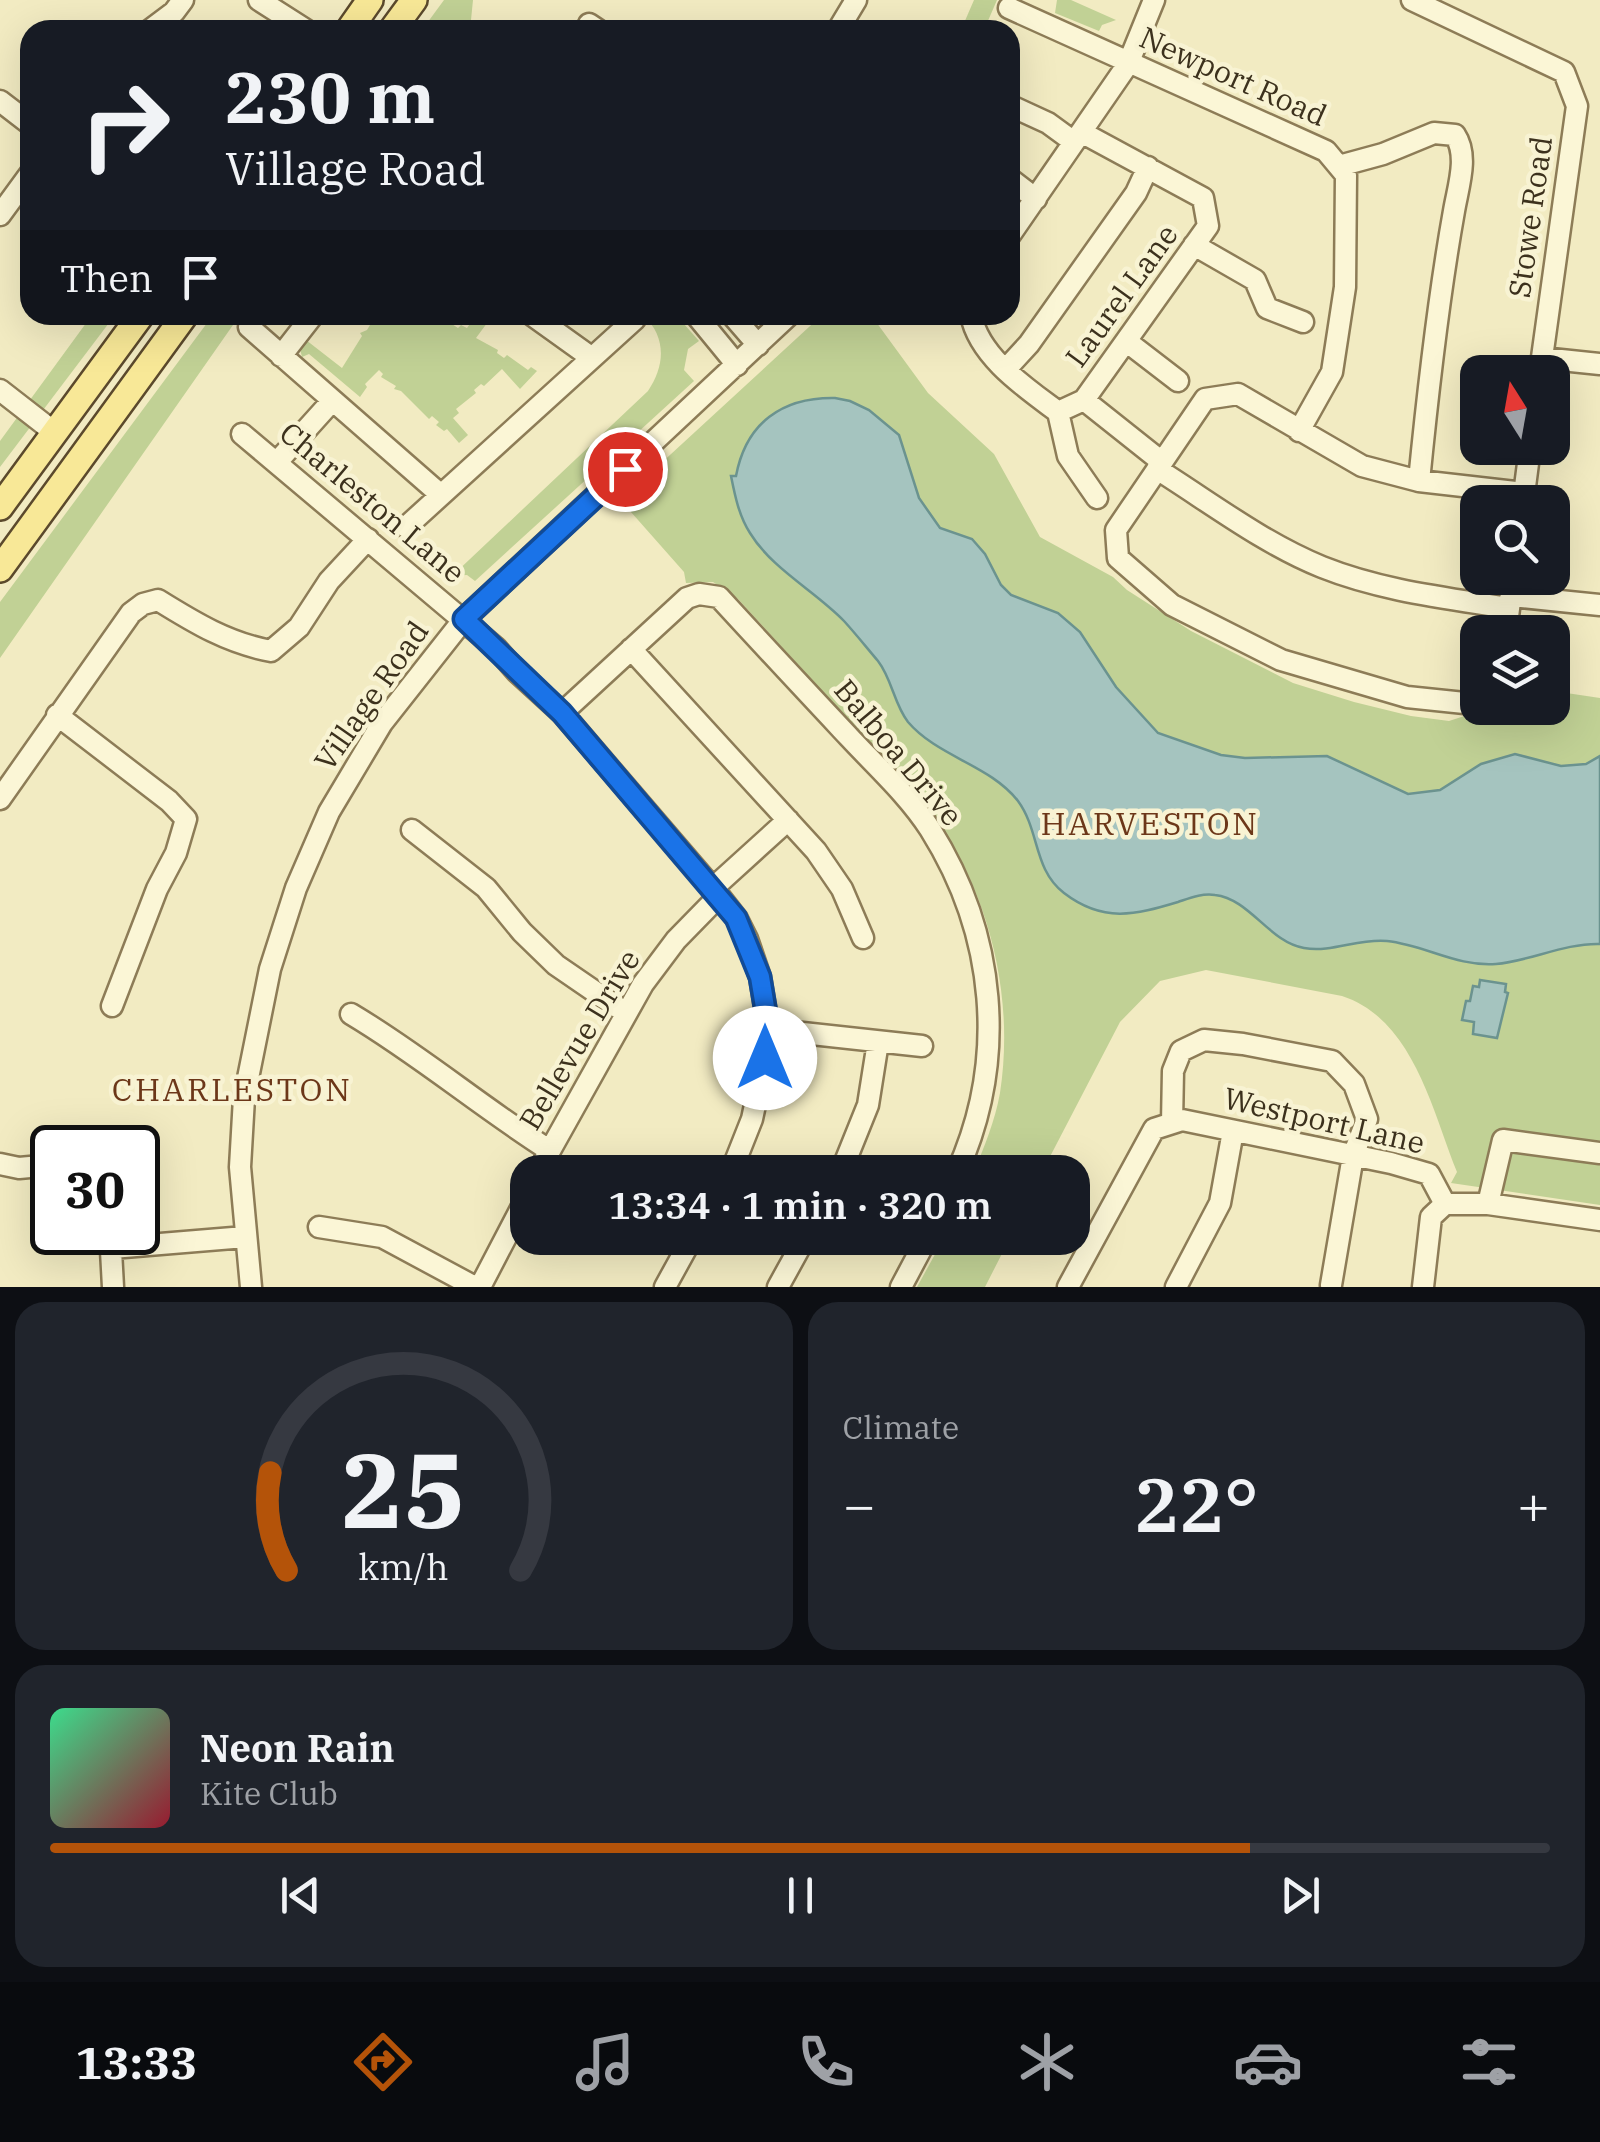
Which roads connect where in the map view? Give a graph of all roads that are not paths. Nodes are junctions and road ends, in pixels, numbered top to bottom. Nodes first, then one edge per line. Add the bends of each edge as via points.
1 (182, 0) edge
2 (259, 0) edge
3 (1154, 0) edge
4 (1412, 0) edge
5 (1011, 4) edge
6 (163, 20) edge
7 (290, 20) edge
8 (1128, 64) junction
9 (0, 101) edge
10 (1020, 110) edge
11 (20, 116) edge
12 (1078, 137) junction
13 (1148, 166) junction
14 (1339, 166) junction
15 (20, 187) edge
16 (1020, 187) edge
17 (1036, 199) junction
18 (0, 214) edge
19 (1020, 221) edge
20 (1194, 245) junction
21 (1303, 322) dead end
22 (134, 325) edge
23 (178, 325) edge
24 (305, 325) edge
25 (546, 325) edge
26 (628, 325) edge
27 (704, 325) edge
28 (741, 325) edge
29 (779, 325) edge
30 (973, 325) edge
31 (248, 327) dead end
32 (1126, 340) junction
33 (758, 345) junction
34 (1542, 355) edge
35 (281, 356) junction
36 (592, 358) junction
37 (1600, 364) edge
38 (737, 365) junction
39 (1570, 365) edge
40 (1006, 369) junction
41 (1178, 381) dead end
42 (0, 390) edge
43 (1084, 400) junction
44 (332, 401) junction
45 (1058, 412) junction
46 (1299, 431) junction
47 (54, 432) junction
48 (242, 434) dead end
49 (277, 462) junction
50 (1160, 466) junction
51 (1419, 480) junction
52 (1460, 487) edge
53 (440, 495) junction
54 (1097, 498) dead end
55 (0, 506) edge
56 (406, 527) dead end
57 (368, 539) junction
58 (0, 569) edge
59 (1460, 591) edge
60 (1519, 595) edge
61 (1600, 605) edge
62 (464, 619) junction
63 (631, 649) junction
64 (1460, 703) edge
65 (562, 713) junction
66 (57, 715) junction
67 (0, 799) edge
68 (788, 820) junction
69 (412, 830) dead end
70 (715, 893) junction
71 (863, 938) dead end
72 (112, 1006) dead end
73 (626, 1013) junction
74 (351, 1014) dead end
75 (766, 1029) junction
76 (878, 1042) junction
77 (922, 1046) dead end
78 (1172, 1123) junction
79 (1233, 1131) junction
80 (549, 1150) junction
81 (1600, 1152) edge
82 (546, 1155) edge
83 (738, 1155) edge
84 (849, 1155) edge
85 (962, 1155) edge
86 (1353, 1156) junction
87 (0, 1164) edge
88 (30, 1167) edge
89 (1446, 1204) junction
90 (1488, 1204) junction
91 (1600, 1220) edge
92 (320, 1228) dead end
93 (510, 1228) edge
94 (245, 1237) junction
95 (160, 1239) edge
96 (112, 1255) edge
97 (683, 1255) edge
98 (796, 1255) edge
99 (918, 1255) edge
100 (1331, 1285) edge
101 (113, 1287) edge
102 (250, 1287) edge
103 (478, 1287) edge
104 (666, 1287) edge
105 (778, 1287) edge
106 (901, 1287) edge
107 (1068, 1287) edge
108 (1176, 1287) edge
109 (1423, 1287) edge

1 - 6 street
2 - 7 street
3 - 8 street
4 - 34 street, Stowe Road via 1564,72 1576,106
5 - 8 street, Newport Road
8 - 12 street
8 - 14 street, Newport Road via 1326,151
9 - 11 street
10 - 12 street
12 - 13 street
12 - 17 street
13 - 20 street, Laurel Lane via 1203,198 1208,226
13 - 40 street via 1136,193
14 - 46 street, Newport Road via 1346,175 1342,304 1332,372
14 - 51 street via 1434,133 1456,136 1462,146
15 - 18 street
16 - 17 street
17 - 19 street
20 - 21 street via 1256,280 1267,308
20 - 32 street, Laurel Lane
22 - 47 main road
23 - 58 main road
24 - 35 street
25 - 36 street
26 - 36 street
27 - 38 street
28 - 33 street
29 - 33 street, Village Road
30 - 40 street
31 - 35 street
32 - 41 street
32 - 43 street, Laurel Lane
33 - 38 street, Village Road
35 - 44 street
36 - 53 street
37 - 39 street
38 - 62 street, Village Road
40 - 45 street
42 - 47 street
43 - 45 street, Laurel Lane
43 - 50 street
44 - 49 street
44 - 53 street
45 - 54 street via 1068,456
46 - 50 street via 1238,394 1205,399
46 - 51 street via 1362,466
47 - 55 main road
48 - 49 street, Charleston Lane
49 - 57 street, Charleston Lane
50 - 59 street via 1244,526 1322,567 1394,588
50 - 64 street via 1116,530 1118,558 1172,605 1281,660 1407,697
51 - 52 street
53 - 56 street
57 - 62 street, Charleston Lane
57 - 66 street via 299,627 270,651 209,632 158,600 143,604
60 - 61 street
62 - 65 street, Charleston Lane
62 - 94 street, Village Road via 382,723 328,812 296,888 270,969 244,1098
63 - 65 street, Balboa Drive
63 - 68 street
63 - 85 street, Balboa Drive via 686,598 718,598 928,826 964,895 987,978 988,1072
65 - 70 street, Charleston Lane
66 - 67 street
66 - 72 street via 186,819
68 - 70 street, Bellevue Drive
68 - 71 street via 832,873
69 - 73 street via 486,888 556,965
70 - 73 street, Bellevue Drive
70 - 75 street, Charleston Lane via 736,918 756,964
73 - 80 street, Bellevue Drive
74 - 80 street
75 - 76 street
75 - 83 street, Charleston Lane via 752,1119
76 - 77 street
76 - 84 street via 868,1104
78 - 79 street, Westport Lane
78 - 86 street via 1173,1071 1182,1052 1204,1040 1243,1044 1332,1062 1354,1084 1366,1120
78 - 107 street via 1154,1129
79 - 86 street, Westport Lane
79 - 108 street via 1220,1203
80 - 82 street, Bellevue Drive
81 - 90 street via 1503,1140
86 - 89 street, Westport Lane via 1429,1174
86 - 100 street
87 - 88 street
89 - 90 street
89 - 109 street via 1431,1217
90 - 91 street
92 - 103 street via 382,1237
93 - 103 street
94 - 95 street
94 - 102 street, Village Road
96 - 101 street
97 - 104 street
98 - 105 street
99 - 106 street

